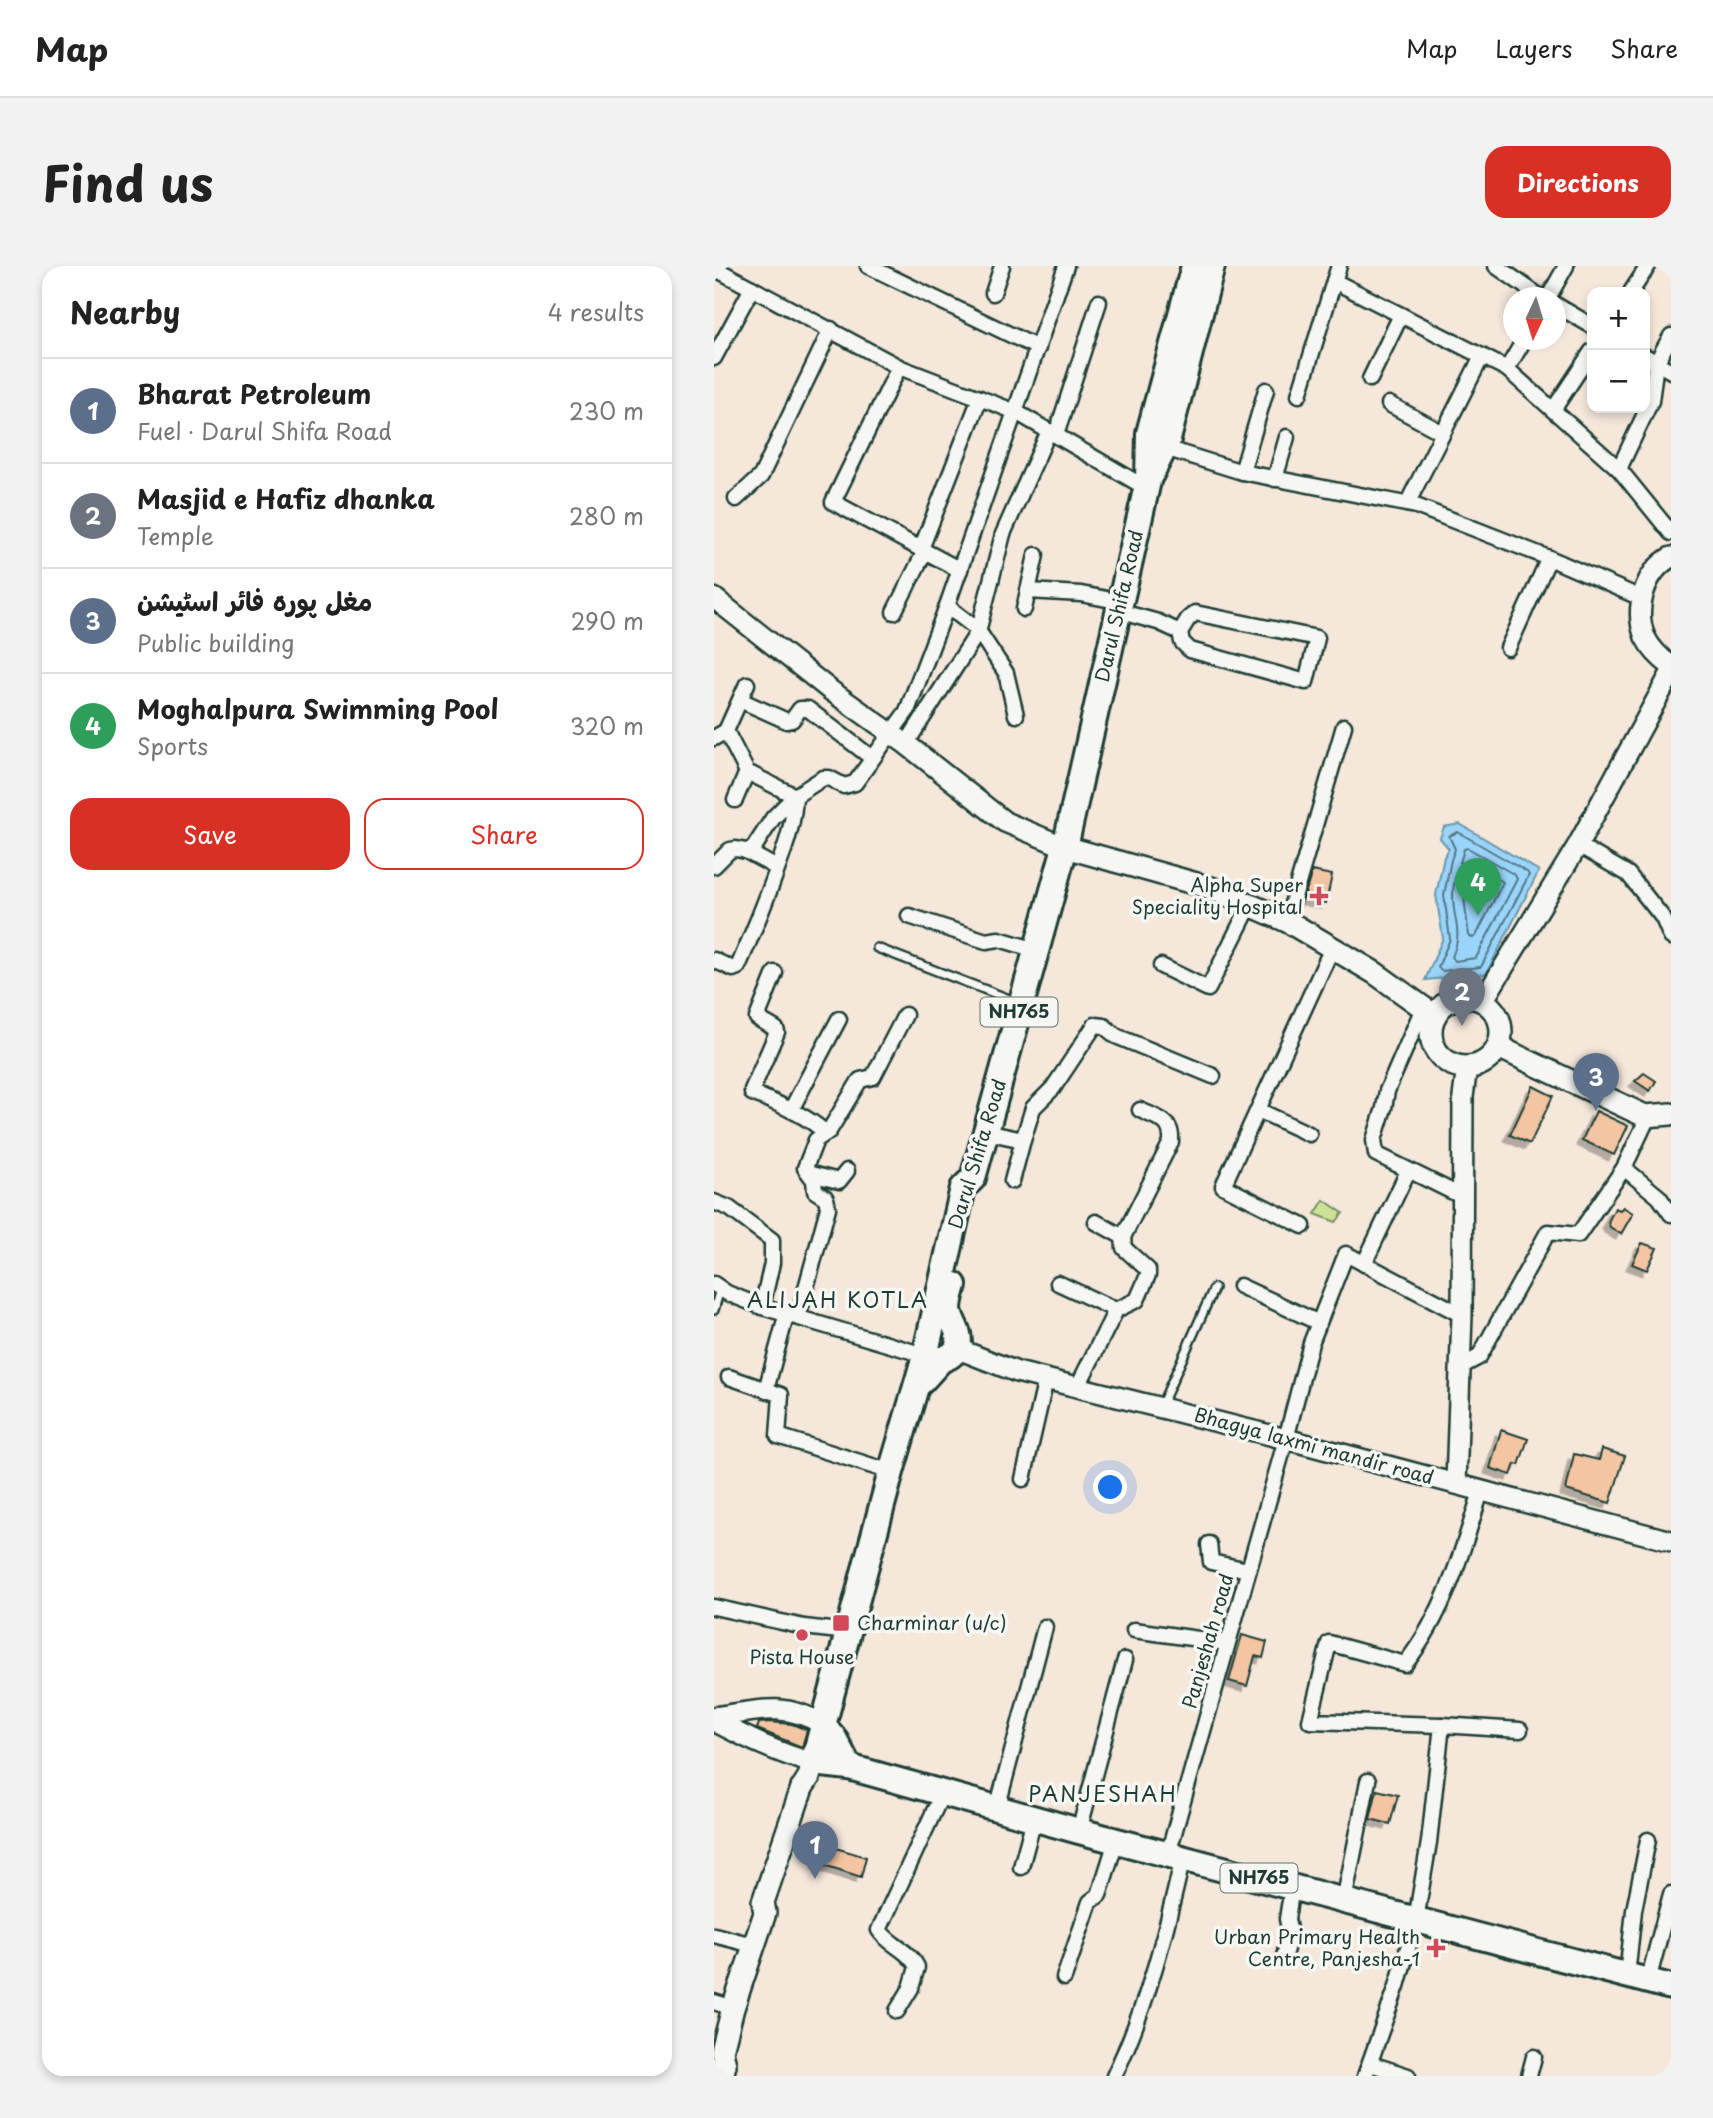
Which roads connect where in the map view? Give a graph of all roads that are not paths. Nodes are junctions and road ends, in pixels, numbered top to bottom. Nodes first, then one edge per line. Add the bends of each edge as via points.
1 (868, 266) edge
2 (1002, 266) edge
3 (1066, 266) edge
4 (1194, 266) edge
5 (1212, 266) edge
6 (1339, 266) edge
7 (1496, 266) edge
8 (1566, 266) edge
9 (1648, 266) edge
10 (714, 268) edge
11 (1334, 281) junction
12 (1526, 287) edge
13 (1554, 287) edge
14 (1634, 287) edge
15 (752, 288) junction
16 (993, 293) dead end
17 (1099, 302) dead end
18 (1566, 311) edge
19 (1401, 315) junction
20 (1587, 323) edge
21 (831, 329) junction
22 (1671, 336) edge
23 (1038, 348) junction
24 (1518, 350) edge
25 (1482, 356) junction
26 (714, 358) edge
27 (1587, 359) edge
28 (1651, 360) edge
29 (899, 367) junction
30 (1507, 369) junction
31 (1671, 371) edge
32 (1370, 379) dead end
33 (1266, 390) dead end
34 (1170, 393) junction
35 (1299, 395) dead end
36 (980, 398) junction
37 (1390, 404) dead end
38 (1553, 410) junction
39 (1016, 412) junction
40 (1052, 433) junction
41 (1443, 433) junction
42 (1287, 437) dead end
43 (1164, 448) junction
44 (1619, 469) junction
45 (1242, 472) junction
46 (1275, 479) junction
47 (1147, 485) junction
48 (736, 499) dead end
49 (1407, 504) junction
50 (1671, 533) edge
51 (923, 550) junction
52 (1036, 555) dead end
53 (1671, 557) edge
54 (1549, 558) junction
55 (960, 570) junction
56 (1028, 591) junction
57 (714, 598) edge
58 (1641, 598) junction
59 (947, 606) junction
60 (1121, 607) junction
61 (1024, 609) dead end
62 (894, 612) dead end
63 (978, 632) junction
64 (1180, 632) junction
65 (1508, 648) dead end
66 (1671, 666) edge
67 (1671, 673) edge
68 (747, 684) dead end
69 (740, 700) junction
70 (1016, 715) dead end
71 (1344, 726) dead end
72 (720, 734) edge
73 (899, 738) junction
74 (872, 758) junction
75 (747, 772) junction
76 (795, 796) junction
77 (735, 800) dead end
78 (1578, 845) junction
79 (1065, 847) junction
80 (746, 851) junction
81 (714, 866) edge
82 (777, 868) junction
83 (1250, 905) junction
84 (909, 916) dead end
85 (1287, 921) junction
86 (1671, 937) edge
87 (877, 948) dead end
88 (1332, 948) junction
89 (1036, 950) junction
90 (714, 960) edge
91 (1161, 966) dead end
92 (775, 973) dead end
93 (1483, 1001) junction
94 (1021, 1004) junction
95 (1429, 1012) junction
96 (905, 1015) dead end
97 (839, 1020) dead end
98 (1499, 1044) junction
99 (1467, 1067) junction
100 (1213, 1076) dead end
101 (791, 1110) junction
102 (1140, 1110) dead end
103 (1258, 1110) junction
104 (1671, 1114) edge
105 (1648, 1117) junction
106 (986, 1132) junction
107 (826, 1133) junction
108 (1309, 1134) dead end
109 (1023, 1140) junction
110 (1624, 1168) junction
111 (847, 1171) dead end
112 (1408, 1171) junction
113 (811, 1174) junction
114 (973, 1178) junction
115 (1013, 1181) dead end
116 (1463, 1197) junction
117 (714, 1202) edge
118 (1671, 1214) edge
119 (1096, 1222) dead end
120 (1303, 1226) dead end
121 (1123, 1237) junction
122 (1364, 1264) junction
123 (1058, 1283) dead end
124 (717, 1286) edge
125 (1240, 1286) dead end
126 (1214, 1288) dead end
127 (762, 1307) junction
128 (714, 1310) edge
129 (1116, 1310) junction
130 (792, 1315) junction
131 (1462, 1315) junction
132 (1317, 1322) junction
133 (941, 1355) junction
134 (1460, 1367) junction
135 (729, 1377) dead end
136 (1046, 1379) junction
137 (1078, 1386) junction
138 (766, 1390) junction
139 (1161, 1407) junction
140 (1286, 1439) junction
141 (891, 1472) junction
142 (1023, 1479) dead end
143 (1456, 1483) junction
144 (1481, 1491) junction
145 (1671, 1541) edge
146 (1209, 1544) dead end
147 (1248, 1570) junction
148 (714, 1607) edge
149 (1045, 1627) dead end
150 (1135, 1630) dead end
151 (848, 1632) junction
152 (1227, 1643) junction
153 (1125, 1660) dead end
154 (714, 1719) edge
155 (822, 1724) junction
156 (1442, 1725) junction
157 (1520, 1730) dead end
158 (849, 1767) junction
159 (811, 1770) junction
160 (1368, 1781) dead end
161 (942, 1794) junction
162 (998, 1809) junction
163 (1034, 1819) junction
164 (1079, 1831) junction
165 (1648, 1840) dead end
166 (1116, 1841) junction
167 (1175, 1856) junction
168 (1021, 1867) dead end
169 (1292, 1887) junction
170 (1671, 1894) edge
171 (1344, 1901) junction
172 (1416, 1920) junction
173 (714, 1935) edge
174 (753, 1945) junction
175 (1284, 1956) dead end
176 (1065, 1978) dead end
177 (1648, 1981) edge
178 (724, 2005) edge
179 (897, 2011) dead end
180 (1534, 2056) dead end
181 (719, 2067) edge
182 (1368, 2070) edge
183 (1114, 2076) edge
184 (1408, 2076) edge
185 (1529, 2076) edge

1 - 23 street
2 - 16 street
3 - 23 street
4 - 34 highway, Darul Shifa Road
5 - 34 highway, Darul Shifa Road
6 - 11 street
7 - 12 street
8 - 13 street
9 - 14 street
10 - 15 street
11 - 19 street
11 - 35 street
15 - 21 street
15 - 26 street
17 - 40 street
18 - 20 street
19 - 25 street
19 - 32 street
21 - 29 street
21 - 48 street via 761,476
22 - 28 street
23 - 39 street
24 - 30 street
25 - 30 street
25 - 41 street
27 - 38 street
28 - 31 street
28 - 44 street via 1651,401
29 - 36 street
29 - 51 street via 833,502
30 - 38 street
33 - 45 street
34 - 43 highway, Darul Shifa Road
34 - 47 highway, Darul Shifa Road via 1149,433
36 - 39 street
36 - 51 street
37 - 41 street
38 - 44 street
39 - 40 street
39 - 55 street
40 - 47 street
40 - 63 street via 1003,534
41 - 49 street
42 - 46 street
43 - 45 street
43 - 47 highway, Darul Shifa Road
44 - 50 street
45 - 46 street
46 - 49 street
47 - 60 highway, Darul Shifa Road
49 - 54 street
51 - 55 street
51 - 62 street
52 - 56 street
53 - 58 main road via 1650,578
54 - 58 street
54 - 65 street
55 - 59 street
56 - 60 street via 1081,594
56 - 61 street
57 - 73 main road
58 - 66 main road via 1640,619 1646,638
59 - 63 street
59 - 73 street
60 - 64 street
60 - 79 highway, Darul Shifa Road
63 - 70 street via 1006,673
63 - 73 street
64 - 64 street via 1190,650 1306,682 1317,638 1195,613
67 - 78 main road
68 - 69 street
69 - 72 street
69 - 74 street via 788,721 800,709 808,709
71 - 85 street
72 - 75 street
73 - 74 street
73 - 79 main road via 1005,822
74 - 76 street via 855,783 844,786 823,778
75 - 76 street
75 - 77 street
76 - 80 street via 773,818 758,845
76 - 82 street via 793,824
78 - 86 street via 1628,874 1663,918
78 - 93 main road
79 - 83 main road via 1210,888
79 - 89 highway, Darul Shifa Road / NH765
80 - 81 street via 730,850
80 - 82 street
82 - 90 street via 738,967
83 - 85 main road
83 - 91 street via 1208,989
84 - 89 street via 986,941 999,939
85 - 88 main road
87 - 94 lane
88 - 95 main road
88 - 103 street
89 - 94 highway, Darul Shifa Road / NH765
92 - 101 street via 757,1018 777,1032 752,1093
93 - 95 main road via 1464,997
93 - 98 main road via 1498,1017
94 - 106 highway, Darul Shifa Road / NH765
95 - 99 main road via 1434,1046 1454,1065
95 - 112 street via 1387,1091 1374,1140 1376,1154
96 - 107 street via 873,1077 860,1080
97 - 101 street
98 - 99 main road via 1492,1056
98 - 105 main road
99 - 116 main road
100 - 109 street via 1095,1025 1053,1088 1033,1108
101 - 107 street
102 - 121 street via 1168,1123 1171,1142
103 - 108 street
103 - 120 street via 1223,1186
104 - 105 main road
105 - 110 street
106 - 109 street
106 - 114 highway, Darul Shifa Road / NH765
107 - 113 street via 816,1140 806,1161
109 - 115 street
110 - 118 street via 1659,1197
110 - 134 street via 1578,1236 1548,1232 1479,1357
111 - 113 street via 839,1181
112 - 116 street
112 - 122 street
113 - 130 street via 815,1191 826,1198 828,1208
114 - 133 highway, Darul Shifa Road / NH765 via 963,1188
114 - 133 highway, NH765 via 975,1193 949,1306 960,1336
116 - 131 main road
117 - 127 street via 772,1240
119 - 121 street
121 - 129 street via 1124,1248 1148,1275 1137,1300
122 - 131 street
122 - 132 street, Panjeshah road via 1346,1254
123 - 129 street
124 - 127 street
124 - 128 lane
125 - 132 street
126 - 139 lane
127 - 130 street
129 - 137 street
130 - 133 street
130 - 138 street
131 - 134 main road
132 - 140 street, Panjeshah road
133 - 136 main road, Bhagya laxmi mandir road
133 - 141 highway via 915,1388
134 - 143 main road
135 - 138 street
136 - 137 main road, Bhagya laxmi mandir road
136 - 142 street
137 - 139 main road, Bhagya laxmi mandir road
138 - 141 street via 781,1395 778,1436
139 - 140 main road, Bhagya laxmi mandir road
140 - 143 main road, Bhagya laxmi mandir road
140 - 147 street, Panjeshah road
141 - 151 highway
143 - 144 main road, Bhagya laxmi mandir road
144 - 145 main road, Bhagya laxmi mandir road
144 - 156 street via 1461,1556 1429,1626 1405,1664 1329,1643 1310,1721
146 - 147 street via 1211,1562
147 - 152 street, Panjeshah road
148 - 151 street
149 - 162 street
150 - 152 street
151 - 155 highway
152 - 167 street, Panjeshah road
153 - 164 street
154 - 155 main road via 788,1709
154 - 159 main road
155 - 158 highway
155 - 159 highway
156 - 157 street
156 - 172 street
158 - 159 highway, NH765
158 - 161 highway, NH765
159 - 174 main road via 811,1791 774,1907 764,1908
160 - 171 street
161 - 162 highway, NH765
161 - 179 street via 879,1930 918,1967
162 - 163 highway, NH765
163 - 164 highway, NH765
163 - 168 street
164 - 166 highway, NH765
165 - 177 street via 1634,1910
166 - 167 highway, NH765
166 - 176 street
167 - 169 highway, NH765
167 - 183 street, Panjeshah road via 1161,1951
169 - 171 highway, NH765
169 - 175 street
170 - 177 street
171 - 172 highway, NH765
172 - 177 highway, NH765
172 - 182 street
173 - 174 street
174 - 178 main road
178 - 181 main road
180 - 185 street
182 - 184 street

